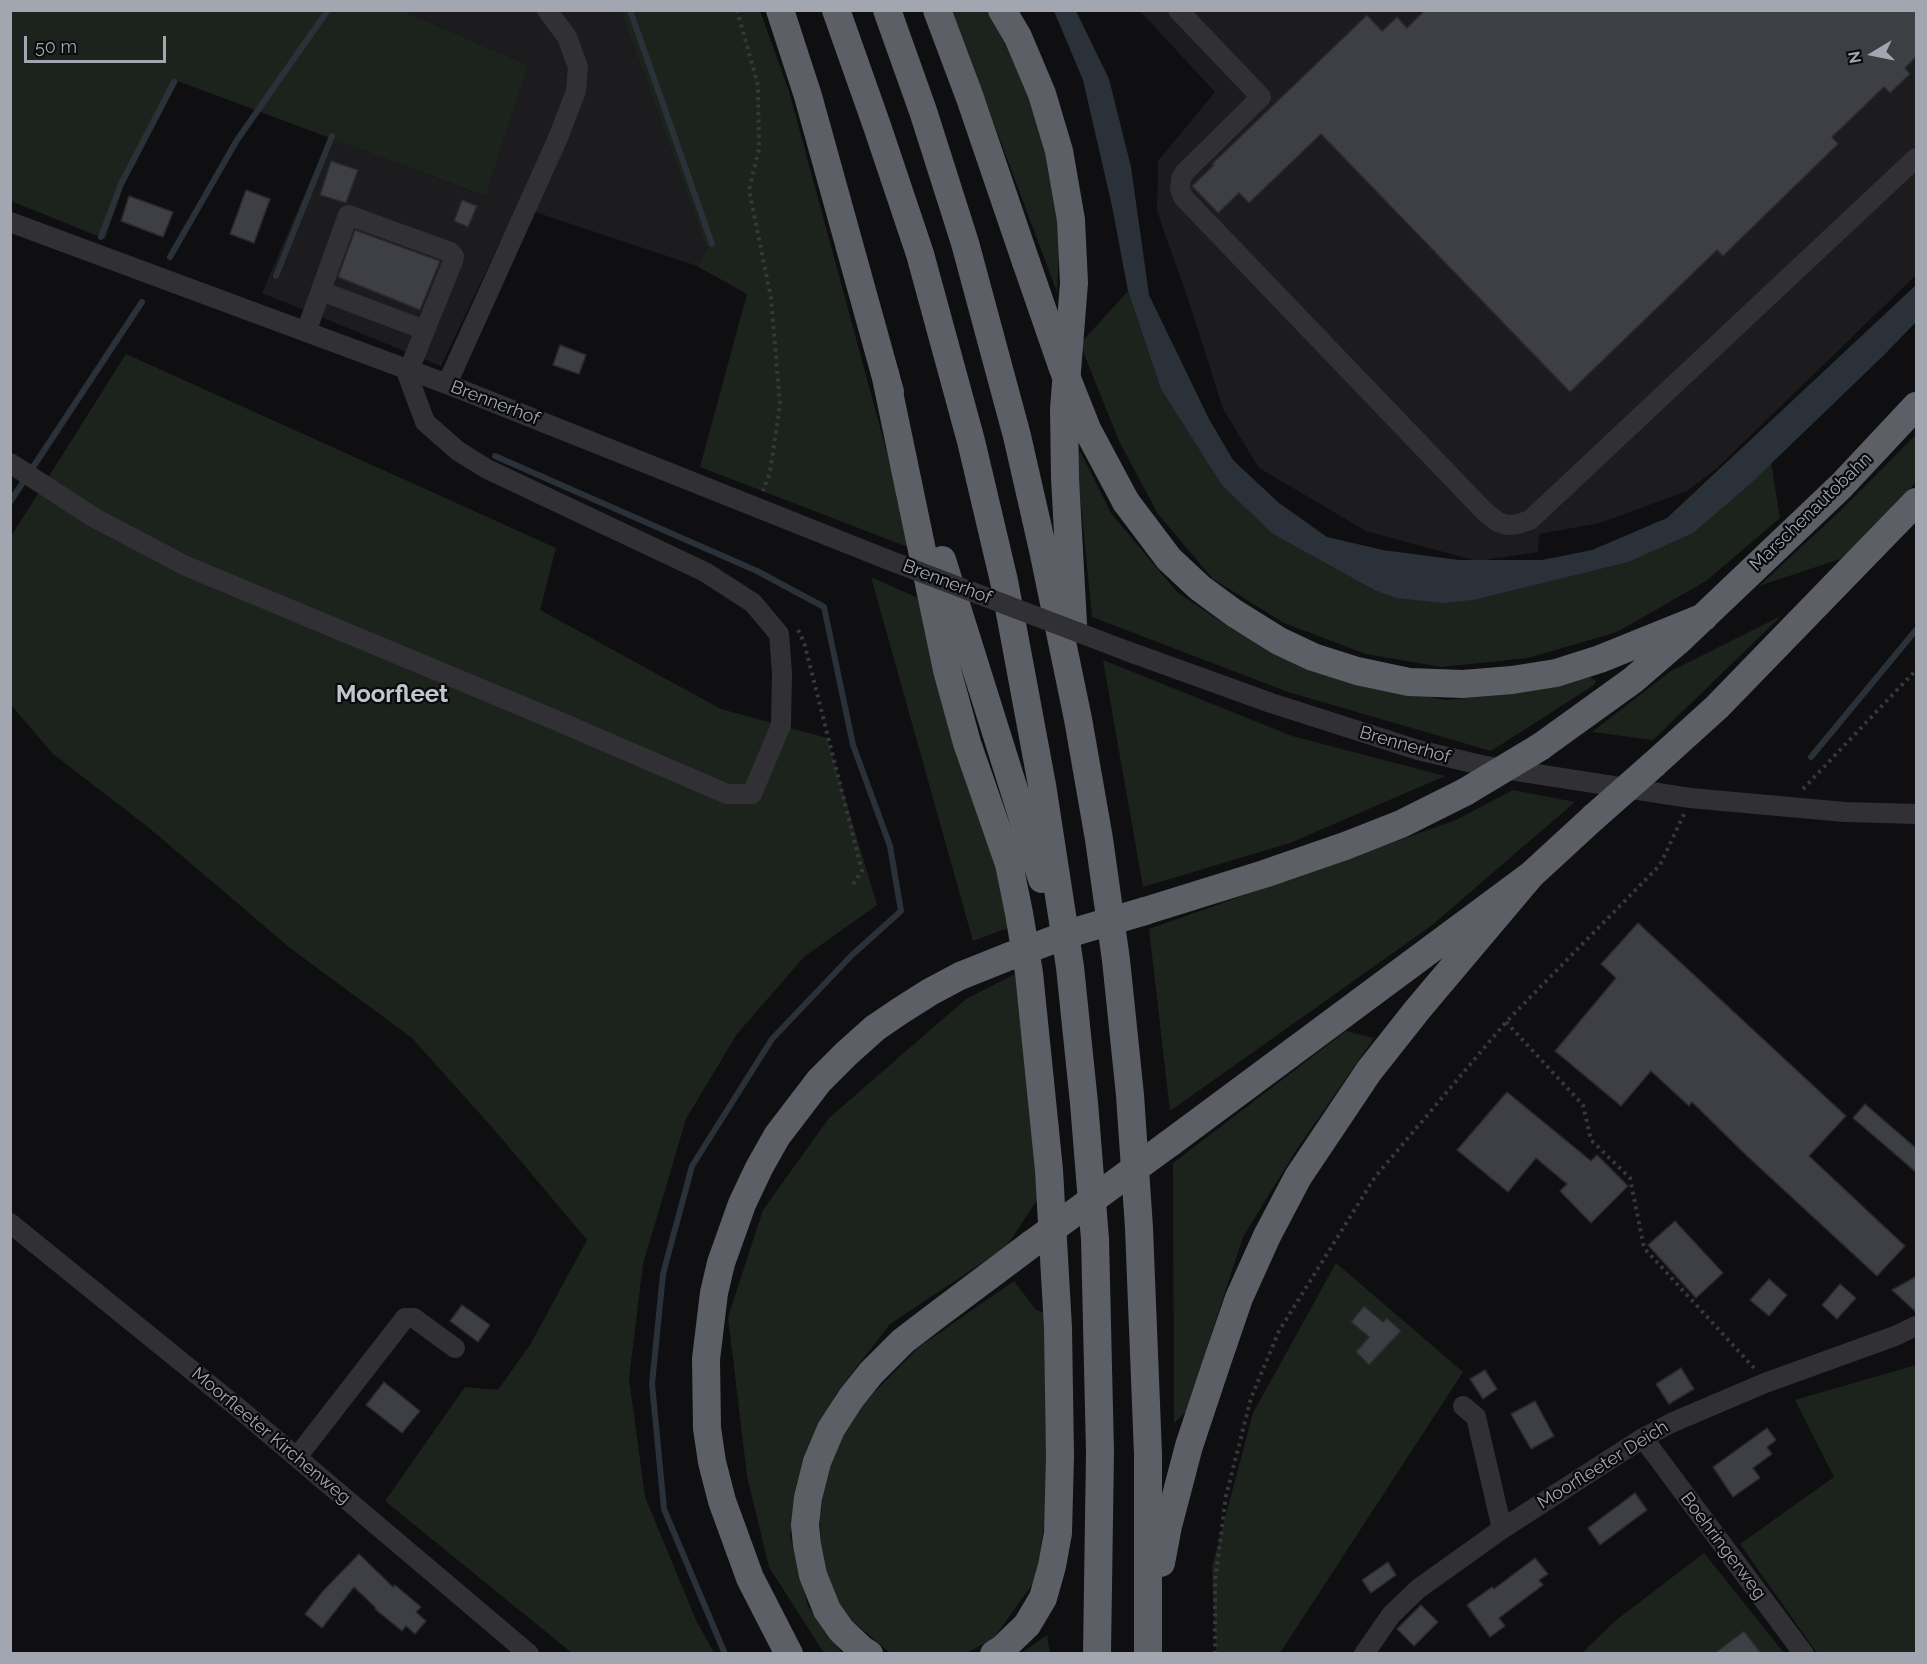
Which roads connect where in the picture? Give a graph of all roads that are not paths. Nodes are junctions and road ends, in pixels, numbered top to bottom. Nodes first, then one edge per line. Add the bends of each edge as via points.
1 (547, 10) edge
2 (780, 10) edge
3 (836, 10) edge
4 (887, 10) edge
5 (937, 10) edge
6 (1002, 10) edge
7 (1178, 10) edge
8 (1917, 158) edge
9 (10, 222) edge
10 (321, 291) junction
11 (425, 330) junction
12 (306, 332) junction
13 (407, 369) junction
14 (885, 373) junction
15 (447, 384) junction
16 (1917, 406) edge
17 (10, 463) edge
18 (1917, 502) edge
19 (1704, 617) junction
20 (1078, 718) junction
21 (1915, 817) edge
22 (1531, 875) junction
23 (1070, 967) junction
24 (10, 1223) edge
25 (1917, 1326) edge
26 (455, 1348) dead end
27 (1463, 1406) dead end
28 (1643, 1438) junction
29 (297, 1457) junction
30 (1502, 1529) junction
31 (1148, 1642) edge
32 (529, 1653) edge
33 (789, 1653) edge
34 (869, 1653) edge
35 (994, 1653) edge
36 (1097, 1653) edge
37 (1365, 1653) edge
38 (1804, 1653) edge

1 - 15 street via 567,37 578,66 576,91
2 - 14 highway via 808,96
3 - 23 highway via 920,254 979,471 1022,671
4 - 20 highway via 965,243 1017,436
5 - 19 highway, bridge via 1087,429 1126,501 1169,559 1200,588 1279,641 1313,657 1409,682 1463,684 1556,673
6 - 20 highway via 1042,94 1059,151 1071,220 1074,283 1064,409
7 - 8 street via 1261,97 1185,172 1180,188 1183,197 1485,512 1507,525 1530,520
9 - 12 street, Brennerhof
10 - 11 street
10 - 11 street via 348,215 450,252 453,261
10 - 12 street
11 - 13 street
12 - 13 street, Brennerhof
13 - 15 street, Brennerhof
13 - 17 street via 424,422 458,451 487,469 705,572 753,603 779,634 781,725 752,794 727,794 186,566 93,517
14 - 23 highway
14 - 35 highway via 947,670 1008,864 1019,913 1049,1170 1058,1339 1058,1533 1043,1598 1027,1625
15 - 21 street, Brennerhof, bridge via 1127,651 1418,750 1485,766 1690,798
16 - 19 highway, Marschenautobahn
18 - 22 highway, bridge via 1717,707
19 - 33 highway, Marschenautobahn, bridge via 1633,680 1540,747 1465,792 1345,846 1074,932 960,976 875,1028 819,1082 777,1136 742,1204 714,1293 706,1359 707,1428 722,1501 750,1578
20 - 31 highway via 1116,960 1130,1106 1148,1454
22 - 31 highway via 1369,1071 1298,1177 1267,1236 1239,1298 1189,1446 1168,1526
22 - 34 highway, bridge via 933,1318 871,1373 831,1429 817,1462 805,1525 813,1575 827,1610 841,1630
23 - 36 highway via 1095,1239 1100,1452
24 - 29 street, Moorfleeter Kirchenweg
25 - 28 street, Moorfleeter Deich via 1765,1383
26 - 29 street via 414,1318 405,1318
27 - 30 street via 1476,1417
28 - 30 street, Moorfleeter Deich
28 - 38 street, Boehringerweg
29 - 32 street, Moorfleeter Kirchenweg
30 - 37 street, Moorfleeter Deich via 1418,1589 1391,1615

